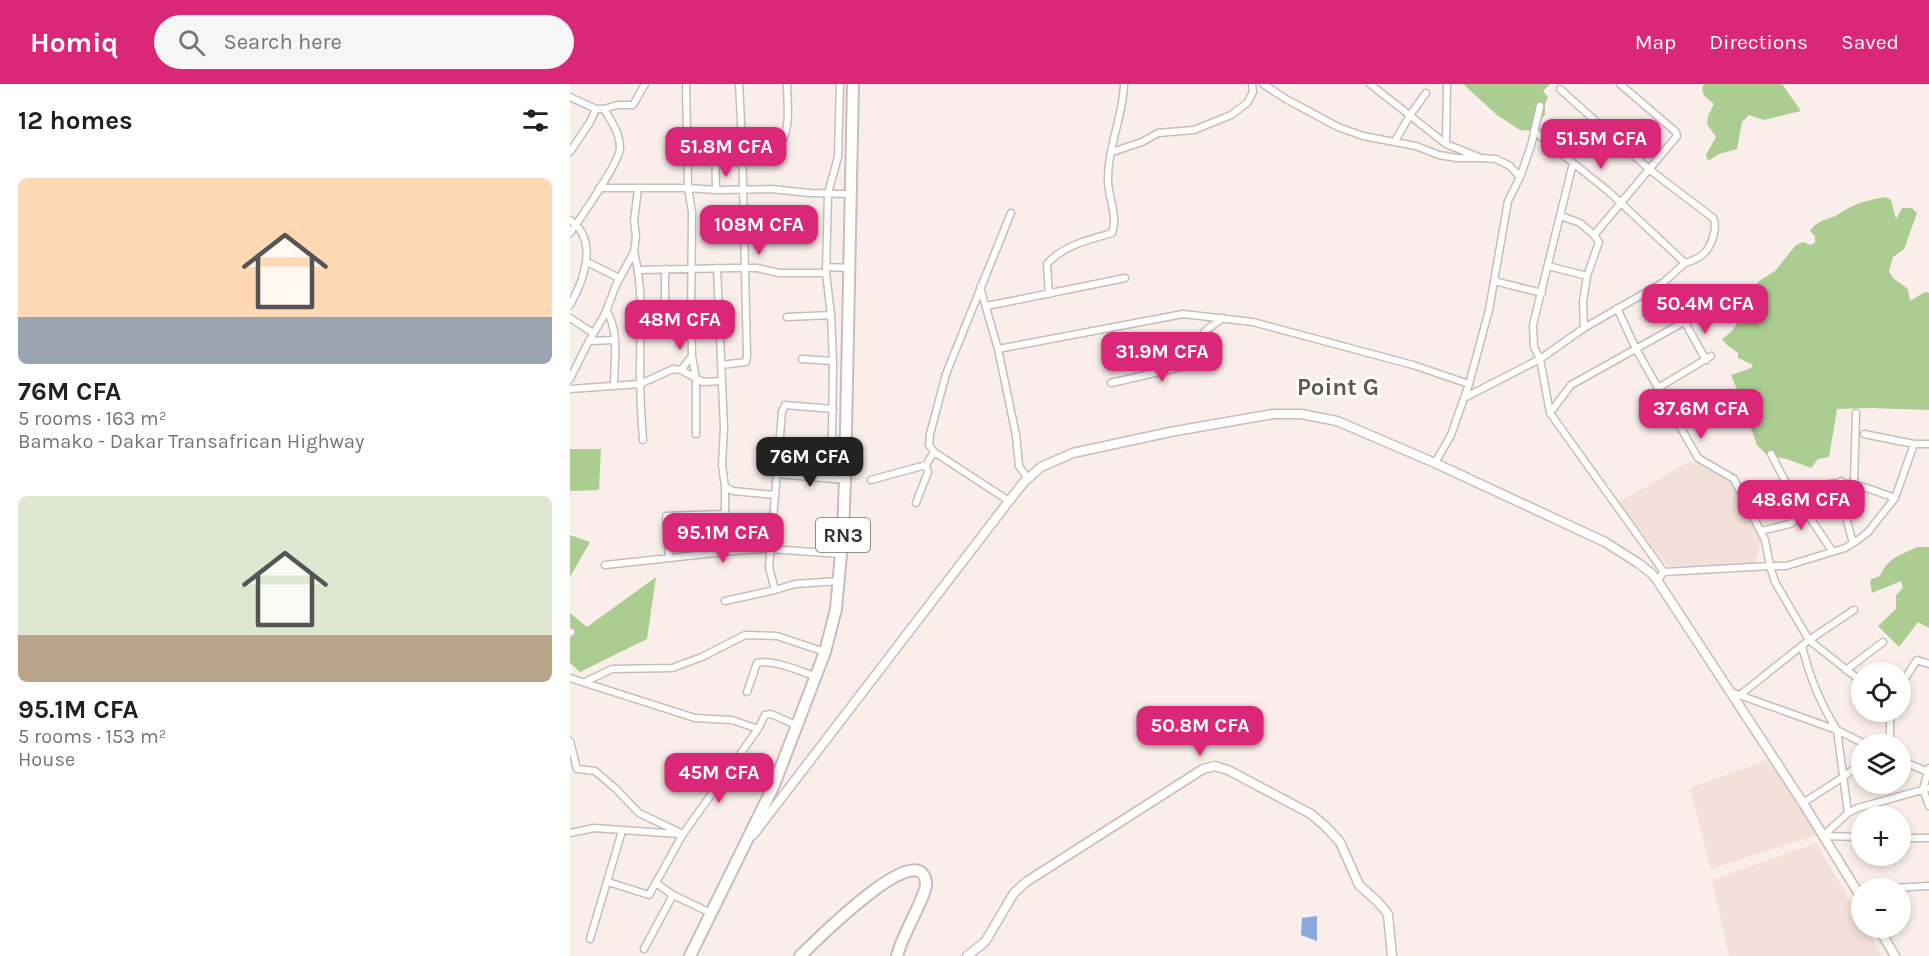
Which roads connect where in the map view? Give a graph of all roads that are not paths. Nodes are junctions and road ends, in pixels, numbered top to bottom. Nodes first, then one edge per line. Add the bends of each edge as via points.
1 (645, 84) edge
2 (686, 84) edge
3 (738, 84) edge
4 (787, 84) edge
5 (840, 84) edge
6 (853, 84) edge
7 (1124, 84) edge
8 (1252, 84) edge
9 (1263, 84) edge
10 (1371, 84) edge
11 (1447, 84) edge
12 (1620, 84) edge
13 (1560, 89) dead end
14 (1426, 93) dead end
15 (570, 97) edge
16 (1540, 106) dead end
17 (596, 109) junction
18 (604, 110) junction
19 (1410, 115) junction
20 (1534, 131) junction
21 (714, 135) dead end
22 (742, 141) junction
23 (1395, 141) junction
24 (1446, 144) junction
25 (570, 152) edge
26 (1112, 152) junction
27 (1481, 158) junction
28 (1574, 163) junction
29 (1650, 170) junction
30 (1520, 177) junction
31 (599, 188) junction
32 (688, 188) junction
33 (638, 189) junction
34 (744, 189) junction
35 (716, 190) junction
36 (828, 193) junction
37 (852, 194) junction
38 (1621, 203) junction
39 (1011, 213) dead end
40 (1561, 216) junction
41 (570, 220) edge
42 (576, 224) junction
43 (570, 233) edge
44 (1594, 235) junction
45 (634, 252) junction
46 (587, 262) junction
47 (1685, 263) junction
48 (1548, 266) junction
49 (692, 268) junction
50 (717, 268) junction
51 (744, 268) junction
52 (850, 268) junction
53 (665, 269) junction
54 (639, 270) junction
55 (826, 270) junction
56 (1587, 276) junction
57 (619, 278) junction
58 (1125, 278) dead end
59 (1494, 281) junction
60 (980, 286) junction
61 (1542, 293) junction
62 (1048, 294) junction
63 (1718, 303) dead end
64 (570, 305) edge
65 (987, 306) junction
66 (665, 308) dead end
67 (1617, 308) junction
68 (606, 310) junction
69 (831, 315) junction
70 (788, 317) dead end
71 (570, 318) edge
72 (1224, 318) junction
73 (1684, 321) junction
74 (1584, 328) junction
75 (593, 333) junction
76 (615, 340) junction
77 (589, 341) junction
78 (998, 349) junction
79 (1635, 349) junction
80 (692, 356) junction
81 (802, 359) dead end
82 (1540, 359) junction
83 (833, 361) junction
84 (1207, 361) dead end
85 (1199, 363) junction
86 (722, 365) junction
87 (681, 370) junction
88 (570, 379) edge
89 (696, 379) junction
90 (721, 381) junction
91 (1111, 382) dead end
92 (640, 384) junction
93 (1469, 384) junction
94 (614, 385) junction
95 (1658, 388) junction
96 (570, 389) edge
97 (1464, 398) junction
98 (833, 410) junction
99 (1550, 413) junction
100 (1856, 413) dead end
101 (696, 434) dead end
102 (1864, 434) dead end
103 (643, 440) dead end
104 (1914, 444) junction
105 (1929, 444) edge
106 (934, 452) junction
107 (1771, 454) dead end
108 (1435, 463) junction
109 (926, 465) junction
110 (777, 474) junction
111 (828, 477) junction
112 (1028, 478) junction
113 (845, 480) junction
114 (871, 480) dead end
115 (1841, 481) junction
116 (1854, 483) junction
117 (725, 487) junction
118 (1792, 494) junction
119 (775, 495) junction
120 (1895, 498) junction
121 (1009, 501) junction
122 (916, 503) dead end
123 (1806, 513) junction
124 (1761, 531) junction
125 (1853, 543) junction
126 (770, 549) junction
127 (1833, 552) junction
128 (841, 554) junction
129 (669, 558) junction
130 (605, 565) dead end
131 (1770, 566) junction
132 (1664, 572) junction
133 (1656, 580) junction
134 (839, 581) junction
135 (775, 590) junction
136 (725, 602) dead end
137 (1854, 610) dead end
138 (1809, 640) junction
139 (1883, 642) dead end
140 (1802, 646) junction
141 (825, 652) junction
142 (1929, 664) edge
143 (1911, 669) edge
144 (1846, 670) junction
145 (1851, 674) edge
146 (815, 676) junction
147 (570, 678) edge
148 (585, 682) junction
149 (1728, 691) junction
150 (747, 692) dead end
151 (1740, 695) junction
152 (798, 726) junction
153 (758, 729) junction
154 (1837, 730) junction
155 (1851, 737) edge
156 (570, 741) edge
157 (737, 759) junction
158 (1911, 764) edge
159 (1928, 770) edge
160 (803, 771) junction
161 (1851, 771) edge
162 (1843, 777) junction
163 (776, 780) junction
164 (1926, 789) edge
165 (1803, 803) junction
166 (1929, 806) edge
167 (1848, 813) junction
168 (622, 831) junction
169 (570, 833) edge
170 (683, 834) junction
171 (1823, 836) junction
172 (1851, 837) edge
173 (1911, 838) edge
174 (1929, 838) edge
175 (748, 841) junction
176 (1851, 878) edge
177 (608, 882) junction
178 (656, 883) junction
179 (1929, 886) edge
180 (1911, 887) edge
181 (673, 895) junction
182 (711, 912) junction
183 (1884, 938) edge
184 (590, 939) dead end
185 (644, 949) dead end
186 (690, 956) edge
187 (800, 956) edge
188 (897, 956) edge
189 (967, 956) edge
190 (1392, 956) edge
191 (1895, 956) edge

1 - 18 street via 633,105
2 - 32 street
3 - 22 street
4 - 22 street via 785,138
5 - 36 street via 837,157
6 - 37 highway, RN3
7 - 26 street
8 - 26 street via 1247,104 1232,115 1194,130 1158,134
9 - 23 street via 1338,127
10 - 19 street
11 - 24 street
12 - 29 street via 1676,132 1677,136
13 - 29 street
14 - 19 street
15 - 17 street
16 - 20 street
17 - 18 street
17 - 25 street
18 - 31 street via 614,123 620,148
19 - 23 street
19 - 24 street
20 - 28 street
20 - 30 street
21 - 35 street
22 - 34 street
23 - 27 street via 1439,155
24 - 27 street
26 - 62 street via 1108,182 1112,233 1056,254 1047,264
27 - 30 street via 1496,159
28 - 38 street
28 - 40 street
29 - 38 street
29 - 47 street via 1716,222 1707,250
30 - 59 street via 1508,201
31 - 33 street
31 - 42 street
32 - 33 street
32 - 35 street
32 - 49 street
33 - 45 street
34 - 35 street
34 - 36 street
34 - 51 street
36 - 37 street
36 - 55 street
37 - 52 highway, RN3
38 - 44 street
38 - 47 street
39 - 60 street
40 - 44 street via 1580,223
40 - 48 street
41 - 42 street
42 - 43 street
42 - 46 street via 585,242
44 - 56 street via 1599,242
45 - 54 street
45 - 57 street
46 - 57 street
46 - 64 street
47 - 67 street via 1664,282
48 - 56 street
48 - 61 street
49 - 50 street
49 - 53 street
49 - 80 street
50 - 51 street
50 - 86 street
51 - 55 street via 778,273
51 - 86 street via 746,362
52 - 55 street
52 - 113 highway, RN3
53 - 54 street
53 - 66 street
54 - 92 street
55 - 69 street
56 - 74 street
57 - 68 street
58 - 62 street
59 - 61 street
59 - 93 street
60 - 65 street
60 - 106 street via 946,374 930,434 929,445
61 - 82 street via 1533,325 1534,347
62 - 65 street
63 - 73 street
65 - 78 street
67 - 74 street
67 - 79 street
68 - 75 street
68 - 76 street via 613,321
69 - 70 street
69 - 83 street
71 - 75 street
72 - 78 street via 1183,314
72 - 85 street via 1198,339
72 - 93 street via 1341,345
73 - 79 street
73 - 95 street via 1709,358
74 - 82 street
75 - 77 street
76 - 77 street
76 - 94 street
77 - 88 street
78 - 112 street via 1019,466
79 - 95 street
79 - 99 street via 1571,385
80 - 87 street
80 - 89 street
81 - 83 street
82 - 97 street
82 - 99 street
83 - 98 street
84 - 85 street
85 - 91 street
86 - 90 street
87 - 89 street
87 - 92 street via 673,369
89 - 90 street
89 - 101 street
90 - 117 street
92 - 94 street
92 - 103 street
93 - 97 street
94 - 96 street
95 - 124 street via 1698,458 1734,479
97 - 108 street via 1451,435
98 - 110 street via 785,405
98 - 111 street
99 - 132 street
100 - 116 street
102 - 104 street
104 - 105 street
104 - 120 street
106 - 109 street
106 - 121 street
107 - 118 street
108 - 112 street via 1337,421 1273,414 1073,453 1041,467
108 - 133 street via 1605,542 1652,573
109 - 114 street
109 - 122 street via 928,472
110 - 111 street
110 - 119 street
111 - 113 street
112 - 121 street
113 - 128 highway, RN3
115 - 116 street
115 - 118 street
115 - 125 street via 1838,489
116 - 120 street
117 - 119 street
117 - 129 street via 723,514 666,516
118 - 123 street
119 - 126 street
120 - 125 street via 1868,532
121 - 160 street
123 - 124 street via 1790,524
123 - 127 street
124 - 131 street
125 - 127 street
126 - 128 street
126 - 129 street
126 - 135 street via 769,567
127 - 131 street via 1786,566
128 - 134 highway, RN3
129 - 130 street
131 - 132 street
131 - 138 street via 1775,582
132 - 133 street
133 - 149 street
134 - 135 street via 795,584
134 - 141 highway, RN3
135 - 136 street
137 - 138 street
138 - 140 street
138 - 144 street
139 - 144 street
140 - 151 street
140 - 154 street via 1807,668
141 - 146 highway, RN3
141 - 148 street via 777,636 745,634 672,668 612,669
142 - 143 street via 1917,660
144 - 145 street
146 - 150 street via 760,661
146 - 152 highway, RN3
147 - 148 street
148 - 153 street via 695,718 732,720
149 - 151 street
149 - 165 street
151 - 154 street
152 - 153 street via 768,713
152 - 163 highway, RN3
153 - 157 street
154 - 155 street
154 - 162 street
156 - 170 street via 577,769 595,771 639,813
157 - 163 street
157 - 170 street
158 - 159 street
159 - 164 street
160 - 163 street via 788,784
160 - 175 street
161 - 162 street
162 - 165 street
162 - 167 street
163 - 175 highway, RN3
164 - 166 street
164 - 167 street
165 - 171 street
167 - 171 street
168 - 169 street via 594,828
168 - 170 street
168 - 177 street
170 - 178 street
171 - 172 street
171 - 176 street
173 - 174 street
175 - 182 highway, RN3
177 - 178 street via 646,895
177 - 184 street
178 - 181 street
179 - 180 street
181 - 182 street
181 - 185 street
182 - 186 highway, RN3
183 - 191 street
187 - 188 highway via 880,885 910,870 918,871 926,887
189 - 190 street via 985,942 1014,893 1026,882 1203,769 1215,766 1311,814 1340,842 1359,885 1388,914

